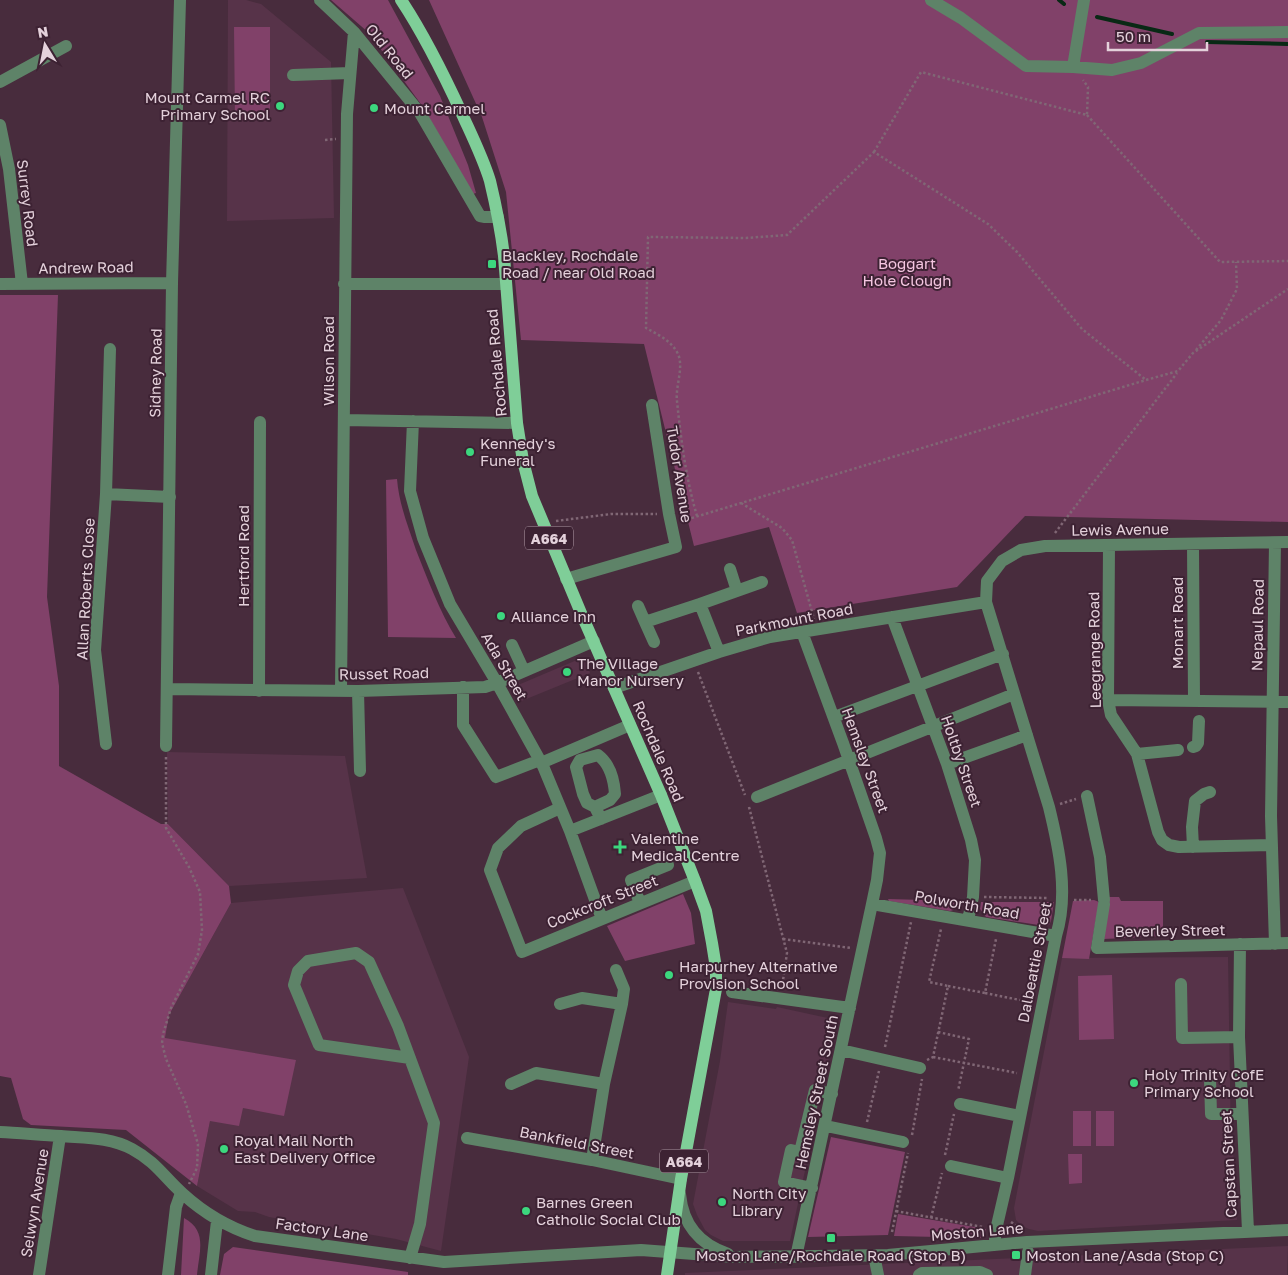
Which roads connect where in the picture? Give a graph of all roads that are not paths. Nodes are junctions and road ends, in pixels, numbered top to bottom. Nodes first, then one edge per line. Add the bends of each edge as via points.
1 (180, 0) edge
2 (320, 0) edge
3 (931, 0) edge
4 (1084, 0) edge
5 (404, 1) edge
6 (354, 32) junction
7 (1288, 32) edge
8 (66, 46) dead end
9 (1073, 67) junction
10 (350, 73) junction
11 (293, 75) dead end
12 (0, 82) edge
13 (0, 125) edge
14 (498, 217) junction
15 (172, 283) junction
16 (0, 284) edge
17 (22, 284) junction
18 (344, 284) junction
19 (506, 284) junction
20 (110, 349) dead end
21 (652, 405) dead end
22 (344, 420) junction
23 (260, 422) dead end
24 (413, 422) junction
25 (517, 423) junction
26 (106, 494) junction
27 (170, 496) junction
28 (1288, 542) edge
29 (1275, 543) junction
30 (1109, 545) junction
31 (1193, 545) junction
32 (730, 569) dead end
33 (566, 579) junction
34 (762, 582) dead end
35 (737, 591) junction
36 (986, 602) junction
37 (700, 604) junction
38 (638, 606) dead end
39 (892, 617) junction
40 (645, 622) junction
41 (802, 632) junction
42 (594, 641) junction
43 (654, 642) dead end
44 (512, 645) dead end
45 (719, 652) junction
46 (1003, 654) junction
47 (524, 671) junction
48 (497, 683) junction
49 (918, 685) junction
50 (463, 687) junction
51 (614, 688) junction
52 (166, 689) junction
53 (341, 690) junction
54 (259, 691) junction
55 (358, 691) junction
56 (1014, 694) junction
57 (1108, 700) junction
58 (1194, 701) junction
59 (1288, 702) edge
60 (1273, 705) junction
61 (834, 717) junction
62 (1198, 721) dead end
63 (630, 725) junction
64 (933, 726) junction
65 (1027, 735) junction
66 (106, 744) dead end
67 (166, 746) road end
68 (1193, 747) dead end
69 (1178, 750) dead end
70 (1137, 754) junction
71 (848, 759) junction
72 (540, 762) junction
73 (947, 764) junction
74 (360, 771) dead end
75 (1210, 792) dead end
76 (661, 795) junction
77 (1087, 796) road end
78 (750, 799) road end
79 (560, 808) junction
80 (570, 830) junction
81 (1272, 845) junction
82 (1193, 846) junction
83 (668, 865) dead end
84 (695, 881) junction
85 (640, 904) junction
86 (872, 904) junction
87 (602, 919) junction
88 (968, 920) junction
89 (1056, 936) junction
90 (1288, 943) edge
91 (1240, 944) junction
92 (1275, 944) junction
93 (616, 970) dead end
94 (1181, 984) dead end
95 (732, 992) dead end
96 (560, 1004) dead end
97 (622, 1004) junction
98 (850, 1008) junction
99 (1239, 1037) junction
100 (841, 1050) junction
101 (410, 1058) junction
102 (920, 1068) dead end
103 (1210, 1078) dead end
104 (510, 1084) dead end
105 (604, 1084) junction
106 (832, 1094) junction
107 (960, 1104) dead end
108 (1242, 1114) junction
109 (1020, 1116) junction
110 (826, 1126) junction
111 (0, 1132) edge
112 (60, 1136) junction
113 (467, 1138) dead end
114 (903, 1142) dead end
115 (592, 1160) junction
116 (951, 1166) dead end
117 (1008, 1178) junction
118 (680, 1183) junction
119 (812, 1188) junction
120 (181, 1193) junction
121 (217, 1221) junction
122 (1288, 1230) edge
123 (1248, 1231) junction
124 (995, 1245) junction
125 (1028, 1252) dead end
126 (670, 1253) junction
127 (874, 1255) junction
128 (734, 1256) junction
129 (796, 1257) junction
130 (410, 1258) junction
131 (39, 1275) edge
132 (168, 1275) edge
133 (211, 1275) edge
134 (667, 1275) edge
135 (878, 1275) edge
136 (919, 1275) edge
137 (987, 1275) edge
138 (1025, 1275) edge

1 - 15 street, Sidney Road
2 - 6 street, Old Road
3 - 9 street via 1026,66
4 - 9 street
5 - 14 main road, Rochdale Road / A664 via 473,138 489,180
6 - 10 street, Wilson Road
6 - 14 street, Old Road via 420,113 480,216
7 - 9 street via 1199,34 1140,63 1112,70
8 - 12 street
10 - 11 street
10 - 18 street, Wilson Road
13 - 17 street, Surrey Road via 9,169
14 - 19 main road, Rochdale Road / A664
15 - 17 street, Andrew Road
15 - 27 street, Sidney Road
16 - 17 street, Andrew Road
18 - 19 street
18 - 22 street, Wilson Road
19 - 25 main road, Rochdale Road / A664
20 - 26 street, Allan Roberts Close
21 - 33 street, Tudor Avenue via 676,547
22 - 24 street
22 - 53 street, Wilson Road
23 - 54 street, Hertford Road
24 - 25 street
24 - 48 street, Ada Street via 410,491 423,538 450,604
25 - 33 main road, Rochdale Road / A664 via 532,496
26 - 27 street
26 - 66 street, Allan Roberts Close via 95,650
27 - 52 street, Sidney Road
28 - 29 street, Lewis Avenue
29 - 31 street, Lewis Avenue
29 - 60 street, Nepaul Road
30 - 31 street, Lewis Avenue
30 - 36 street, Lewis Avenue via 1045,546 1021,550 1002,561 987,581
30 - 57 street, Leegrange Road
31 - 58 street, Monart Road
32 - 35 street
33 - 42 main road, Rochdale Road / A664
34 - 35 street
35 - 37 street
36 - 39 street, Parkmount Road
36 - 46 street, Dalbeattie Street
37 - 40 street
37 - 45 street
38 - 40 street
39 - 41 street, Parkmount Road
39 - 49 street, Holtby Street
40 - 43 street
41 - 45 street, Parkmount Road via 770,637
41 - 61 street, Hemsley Street
42 - 47 street, Russet Road
42 - 51 main road, Rochdale Road / A664
44 - 47 street
45 - 51 street, Parkmount Road
46 - 49 street
46 - 56 street, Dalbeattie Street
47 - 48 street, Russet Road
48 - 50 street, Russet Road via 485,687
48 - 72 street, Ada Street
49 - 61 street
49 - 64 street, Holtby Street
50 - 55 street, Russet Road
50 - 72 street via 463,725 496,777
51 - 63 main road, Rochdale Road / A664
52 - 54 street, Russet Road
52 - 67 street, Sidney Road
53 - 54 street, Russet Road
53 - 55 street, Russet Road
55 - 74 street
56 - 64 street
56 - 65 street, Dalbeattie Street
57 - 58 street
57 - 70 street, Leegrange Road via 1111,715
58 - 60 street
59 - 60 street
60 - 81 street, Nepaul Road
61 - 71 street, Hemsley Street
62 - 68 street via 1198,743
63 - 72 street
63 - 76 main road, Rochdale Road / A664
64 - 71 street
64 - 73 street, Holtby Street
65 - 73 street
65 - 89 street, Dalbeattie Street via 1057,839 1063,898
69 - 70 street
70 - 82 street, Leegrange Road via 1162,840 1179,847
71 - 78 street
71 - 86 street, Hemsley Street via 880,854
72 - 79 street, Ada Street
73 - 88 street, Holtby Street via 971,840 974,860 973,897
75 - 82 street via 1195,801
76 - 80 street via 598,813
76 - 84 main road, Rochdale Road / A664
77 - 91 street, Beverley Street via 1100,857 1104,902 1098,948
79 - 80 street, Ada Street
79 - 87 street, Cockcroft Street via 520,826 498,848 490,870 522,952
80 - 87 street, Ada Street
81 - 82 street, Leegrange Road
81 - 92 street, Nepaul Road
83 - 85 street via 631,880
84 - 85 street, Cockcroft Street
84 - 118 main road, Rochdale Road / A664 via 706,911 716,968 716,989
85 - 87 street, Cockcroft Street
86 - 88 street, Polworth Road
86 - 98 street, Hemsley Street South
88 - 89 street, Polworth Road
89 - 109 street, Dalbeattie Street
90 - 92 street, Beverley Street
91 - 92 street, Beverley Street
91 - 99 street, Capstan Street
93 - 97 street via 624,989
94 - 99 street via 1182,1038
95 - 98 street
96 - 97 street via 582,998
97 - 105 street
98 - 100 street, Hemsley Street South
99 - 108 street, Capstan Street
100 - 102 street
100 - 106 street, Hemsley Street South
101 - 101 street via 369,962 356,953 308,961 298,971 294,985 319,1045
101 - 130 street via 434,1123 420,1224
103 - 108 street via 1211,1114
104 - 105 street via 536,1073
105 - 115 street
106 - 110 street, Hemsley Street South
106 - 119 street via 814,1090 800,1152 791,1150 784,1182
107 - 109 street
108 - 123 street, Capstan Street
109 - 117 street, Dalbeattie Street
110 - 114 street
110 - 119 street, Hemsley Street South
111 - 112 street, Factory Lane
112 - 120 street, Factory Lane via 101,1139 130,1148 162,1170
112 - 131 street, Selwyn Avenue
113 - 115 street, Bankfield Street
115 - 118 street, Bankfield Street
116 - 117 street
117 - 124 street, Dalbeattie Street
118 - 126 main road, Rochdale Road / A664
118 - 128 street via 684,1215 694,1234 708,1245
119 - 129 street, Hemsley Street South
120 - 121 street, Factory Lane
120 - 132 street via 176,1207
121 - 130 street, Factory Lane via 255,1236
121 - 133 street
122 - 123 street, Moston Lane
123 - 124 street, Moston Lane
124 - 127 street, Moston Lane
125 - 138 street
126 - 128 street, Moston Lane
126 - 130 street, Factory Lane via 633,1251 444,1262
126 - 134 main road, Rochdale Road / A664
127 - 129 street, Moston Lane
127 - 135 street
128 - 129 street, Moston Lane
136 - 137 street via 980,1272

